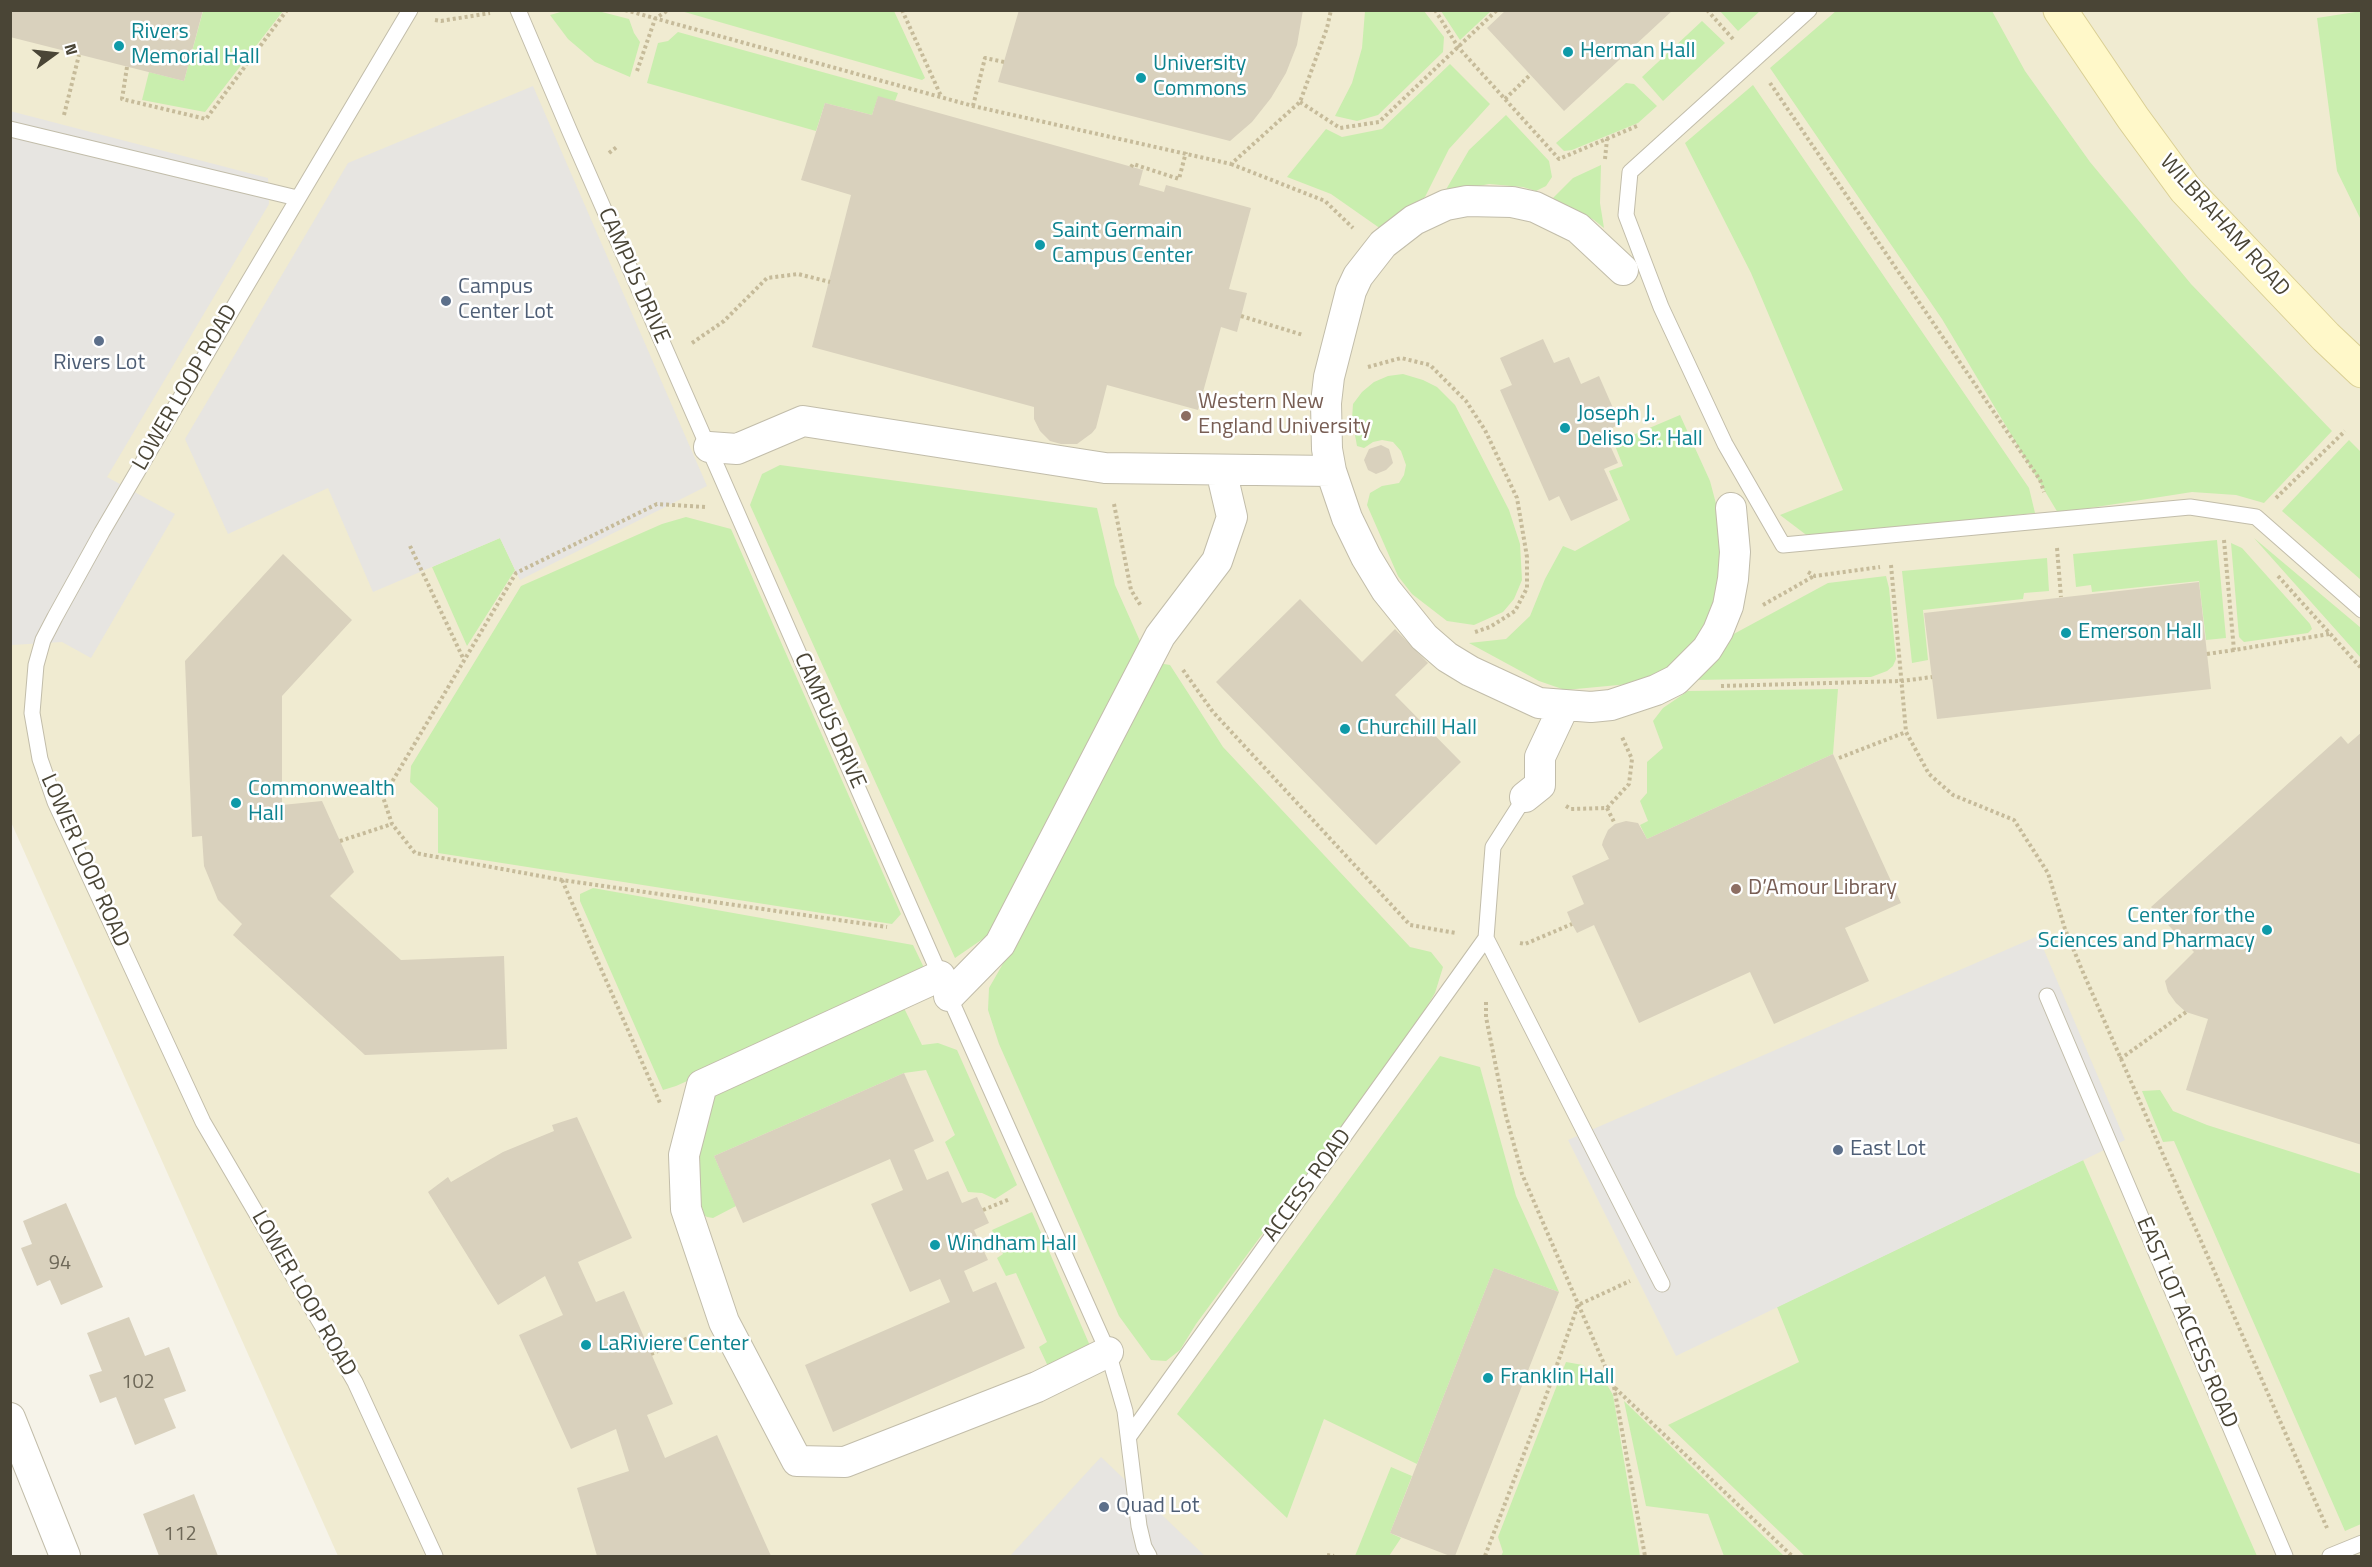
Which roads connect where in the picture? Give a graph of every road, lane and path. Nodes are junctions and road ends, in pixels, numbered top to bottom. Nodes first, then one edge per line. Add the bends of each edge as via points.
1 (287, 10) edge
2 (410, 10) edge
3 (518, 10) edge
4 (626, 10) edge
5 (668, 10) edge
6 (902, 10) edge
7 (1330, 10) edge
8 (1435, 10) edge
9 (1497, 10) edge
10 (1707, 10) edge
11 (1809, 10) edge
12 (2060, 10) edge
13 (494, 12) dead end
14 (429, 19) dead end
15 (655, 19) junction
16 (1741, 32) dead end
17 (1733, 39) junction
18 (1724, 46) dead end
19 (1458, 47) junction
20 (79, 55) dead end
21 (1004, 62) dead end
22 (127, 67) dead end
23 (637, 71) dead end
24 (1764, 74) dead end
25 (1530, 75) dead end
26 (942, 97) junction
27 (1505, 99) junction
28 (1300, 102) junction
29 (973, 106) junction
30 (1639, 124) dead end
31 (10, 129) edge
32 (58, 140) junction
33 (1186, 152) junction
34 (1231, 164) junction
35 (1131, 167) dead end
36 (297, 198) junction
37 (1350, 225) dead end
38 (1623, 270) dead end
39 (830, 282) dead end
40 (1241, 315) dead end
41 (1288, 331) dead end
42 (691, 344) dead end
43 (2361, 371) edge
44 (1329, 377) junction
45 (2345, 431) dead end
46 (709, 447) junction
47 (1105, 468) junction
48 (1221, 470) junction
49 (1331, 471) junction
50 (2046, 496) dead end
51 (2276, 499) dead end
52 (736, 508) junction
53 (1731, 508) dead end
54 (2223, 530) dead end
55 (411, 546) dead end
56 (2046, 549) dead end
57 (1903, 564) dead end
58 (1891, 565) junction
59 (2270, 568) dead end
60 (1805, 570) dead end
61 (2061, 597) dead end
62 (2361, 610) edge
63 (2329, 634) junction
64 (1160, 636) junction
65 (1432, 644) junction
66 (2234, 650) junction
67 (2207, 654) dead end
68 (464, 659) junction
69 (2361, 669) edge
70 (1932, 677) dead end
71 (1676, 680) junction
72 (1902, 681) junction
73 (1611, 705) junction
74 (1564, 706) junction
75 (1906, 732) junction
76 (1839, 758) dead end
77 (1525, 797) joint
78 (1607, 808) junction
79 (1571, 809) dead end
80 (392, 824) junction
81 (1615, 824) dead end
82 (340, 841) dead end
83 (562, 880) junction
84 (1572, 924) dead end
85 (921, 932) junction
86 (1486, 938) junction
87 (944, 986) junction
88 (2047, 996) dead end
89 (2186, 1012) dead end
90 (1486, 1017) dead end
91 (2120, 1059) junction
92 (684, 1155) junction
93 (1635, 1279) dead end
94 (1662, 1284) dead end
95 (1578, 1305) junction
96 (724, 1322) junction
97 (1107, 1352) junction
98 (651, 1354) dead end
99 (1614, 1387) junction
100 (10, 1418) edge
101 (1130, 1435) junction
102 (2361, 1543) edge
103 (1327, 1555) dead end
104 (2334, 1555) edge
105 (65, 1557) edge
106 (435, 1557) edge
107 (1149, 1557) edge
108 (1334, 1557) edge
109 (1485, 1557) edge
110 (1645, 1557) edge
111 (1792, 1557) edge
112 (2285, 1557) edge

1 - 22 path via 206,119 122,99
2 - 36 lane, LOWER LOOP ROAD
3 - 46 lane, CAMPUS DRIVE
4 - 15 path
5 - 15 path
6 - 26 path
7 - 28 path
8 - 19 path
9 - 19 path
10 - 17 path
11 - 62 lane via 1630,172 1626,215 1661,307 1725,444 1783,545 2190,507 2256,517
12 - 43 main road, WILBRAHAM ROAD via 2185,189
13 - 14 path via 441,21
15 - 23 path
15 - 26 path
16 - 17 path
17 - 18 path
19 - 27 path
19 - 28 path via 1379,122 1340,128
20 - 32 path
21 - 29 path via 985,58
24 - 50 path via 2040,480
25 - 27 path
26 - 29 path
27 - 30 path via 1559,159
28 - 34 path
29 - 33 path
31 - 32 lane
32 - 36 lane
33 - 34 path
33 - 35 path via 1179,178 1132,164
34 - 37 path via 1325,201
36 - 106 lane, LOWER LOOP ROAD via 43,640 36,665 32,713 40,759 55,802 203,1122 355,1382
38 - 44 street via 1578,228 1535,207 1490,200 1446,205 1399,231 1383,244 1358,276
39 - 42 path via 798,274 766,278 724,321
40 - 41 path
44 - 49 street via 1326,425
44 - 65 path via 1401,358 1430,365 1466,401 1485,430 1517,498 1527,557 1527,588 1515,611 1490,627
45 - 51 path
46 - 47 street via 737,449 803,421
46 - 52 lane, CAMPUS DRIVE
47 - 48 street
47 - 64 path via 1131,590
48 - 49 street
48 - 64 street via 1232,517 1217,561
49 - 65 street via 1347,518 1376,574 1404,614
52 - 68 path via 657,504 516,573
52 - 85 lane, CAMPUS DRIVE
53 - 71 street via 1735,552 1728,606 1707,649
54 - 66 path
55 - 68 path
56 - 61 path via 2058,548
57 - 58 path
58 - 60 path via 1815,576
58 - 72 path
59 - 63 path
63 - 66 path
63 - 69 path
64 - 86 path via 1213,712 1410,924
64 - 87 street via 1000,944
65 - 74 street via 1462,666 1519,694 1539,703
66 - 67 path
68 - 80 path via 383,797
70 - 72 path
71 - 72 path via 1698,686
71 - 73 street
72 - 75 path
73 - 74 street
73 - 78 path via 1632,759 1629,784
74 - 77 street via 1540,757 1540,785
75 - 76 path
75 - 91 path via 1929,774 1953,795 2014,820 2048,873 2065,929
77 - 86 lane via 1493,847
78 - 79 path
78 - 81 path
80 - 82 path
80 - 83 path via 415,853
83 - 85 path
83 - 92 path
84 - 86 path via 1525,944
85 - 87 lane, CAMPUS DRIVE
86 - 94 lane
86 - 101 lane, ACCESS ROAD
87 - 92 street via 702,1085
87 - 97 lane, CAMPUS DRIVE
88 - 112 lane, EAST LOT ACCESS ROAD
89 - 91 path
90 - 95 path via 1522,1174
91 - 104 path
92 - 96 street via 686,1209
93 - 95 path
95 - 99 path
95 - 109 path
96 - 97 street via 797,1461 845,1462 1036,1387
96 - 98 path
97 - 101 lane, CAMPUS DRIVE
99 - 110 path
99 - 111 path
100 - 105 street
101 - 107 lane, CAMPUS DRIVE via 1139,1526
102 - 104 lane
103 - 108 path

